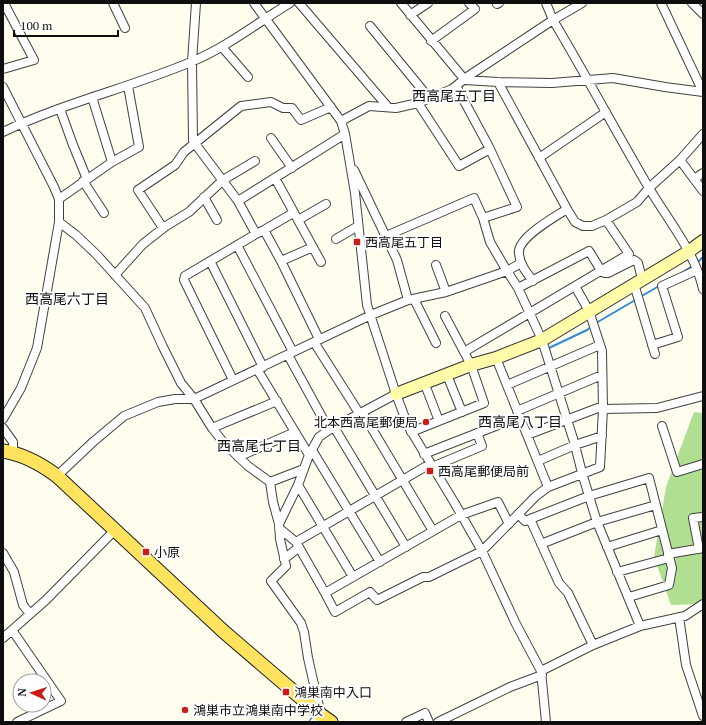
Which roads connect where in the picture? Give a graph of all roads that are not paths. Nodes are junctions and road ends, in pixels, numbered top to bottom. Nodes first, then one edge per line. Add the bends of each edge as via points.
1 (4, 3) edge
2 (113, 3) edge
3 (196, 3) edge
4 (254, 3) edge
5 (290, 3) edge
6 (299, 3) edge
7 (401, 3) edge
8 (428, 3) edge
9 (469, 3) edge
10 (546, 3) edge
11 (582, 3) edge
12 (661, 3) edge
13 (692, 3) edge
14 (703, 14) edge
15 (410, 15) junction
16 (265, 18) junction
17 (553, 20) junction
18 (370, 26) dead end
19 (125, 28) dead end
20 (431, 41) junction
21 (222, 47) junction
22 (192, 62) junction
23 (3, 69) edge
24 (248, 77) dead end
25 (588, 79) junction
26 (464, 80) junction
27 (498, 82) junction
28 (128, 86) junction
29 (456, 86) junction
30 (3, 87) edge
31 (703, 92) edge
32 (92, 97) junction
33 (428, 98) junction
34 (418, 102) junction
35 (331, 107) junction
36 (388, 107) junction
37 (60, 109) junction
38 (606, 112) junction
39 (341, 121) junction
40 (22, 123) junction
41 (3, 132) edge
42 (345, 134) junction
43 (703, 134) edge
44 (271, 138) dead end
45 (195, 143) junction
46 (490, 149) junction
47 (539, 158) junction
48 (349, 160) junction
49 (680, 160) junction
50 (255, 161) dead end
51 (112, 162) junction
52 (292, 168) junction
53 (703, 173) edge
54 (276, 178) junction
55 (694, 179) junction
56 (85, 180) junction
57 (223, 180) junction
58 (649, 188) junction
59 (703, 191) edge
60 (204, 197) junction
61 (59, 199) junction
62 (238, 201) junction
63 (326, 204) dead end
64 (567, 209) junction
65 (104, 213) dead end
66 (296, 217) junction
67 (483, 218) junction
68 (217, 220) dead end
69 (606, 220) junction
70 (59, 222) junction
71 (358, 226) junction
72 (163, 228) junction
73 (260, 232) junction
74 (386, 236) junction
75 (336, 239) dead end
76 (703, 241) edge
77 (237, 245) junction
78 (313, 247) junction
79 (688, 252) junction
80 (210, 260) junction
81 (280, 261) junction
82 (321, 262) dead end
83 (521, 263) junction
84 (436, 265) dead end
85 (601, 270) junction
86 (697, 270) junction
87 (507, 271) junction
88 (115, 275) junction
89 (702, 277) edge
90 (533, 281) junction
91 (638, 281) junction
92 (574, 286) junction
93 (518, 288) junction
94 (703, 289) edge
95 (446, 292) junction
96 (411, 300) junction
97 (589, 311) junction
98 (530, 312) junction
99 (371, 315) junction
100 (445, 316) dead end
101 (316, 340) junction
102 (542, 340) junction
103 (436, 343) dead end
104 (652, 344) junction
105 (600, 345) junction
106 (464, 352) junction
107 (290, 354) junction
108 (655, 354) dead end
109 (496, 358) junction
110 (471, 365) junction
111 (551, 367) junction
112 (260, 368) junction
113 (447, 375) junction
114 (602, 375) junction
115 (233, 380) junction
116 (424, 382) junction
117 (507, 385) junction
118 (559, 393) junction
119 (396, 394) junction
120 (703, 396) edge
121 (194, 399) junction
122 (277, 401) junction
123 (603, 407) junction
124 (517, 411) junction
125 (361, 412) junction
126 (462, 412) junction
127 (3, 419) edge
128 (567, 419) junction
129 (439, 421) junction
130 (498, 425) dead end
131 (662, 426) dead end
132 (3, 428) edge
133 (212, 428) junction
134 (332, 428) junction
135 (295, 432) junction
136 (411, 432) junction
137 (477, 433) junction
138 (527, 435) junction
139 (602, 436) junction
140 (576, 445) junction
141 (8, 452) edge
142 (311, 452) junction
143 (424, 454) junction
144 (238, 457) junction
145 (538, 461) junction
146 (703, 464) edge
147 (431, 466) junction
148 (304, 469) junction
149 (582, 473) junction
150 (57, 476) junction
151 (403, 481) junction
152 (270, 482) junction
153 (298, 485) junction
154 (548, 487) junction
155 (589, 496) junction
156 (376, 497) junction
157 (656, 505) junction
158 (349, 512) junction
159 (518, 514) junction
160 (461, 515) junction
161 (703, 517) edge
162 (530, 519) junction
163 (597, 522) junction
164 (509, 524) junction
165 (279, 526) junction
166 (323, 527) junction
167 (115, 530) junction
168 (662, 530) junction
169 (433, 531) junction
170 (541, 544) junction
171 (297, 545) junction
172 (406, 547) junction
173 (607, 547) junction
174 (701, 549) edge
175 (482, 551) junction
176 (3, 553) edge
177 (669, 556) junction
178 (284, 559) junction
179 (380, 562) junction
180 (617, 572) junction
181 (353, 578) junction
182 (326, 593) junction
183 (629, 598) junction
184 (703, 604) edge
185 (30, 614) junction
186 (679, 617) junction
187 (640, 626) junction
188 (12, 630) junction
189 (3, 638) edge
190 (593, 645) junction
191 (542, 673) junction
192 (703, 716) edge
193 (322, 720) edge
194 (17, 722) edge
195 (406, 722) edge
196 (430, 722) edge
197 (438, 722) edge
198 (546, 722) edge

1 - 23 street via 34,60
2 - 19 street
3 - 22 street
4 - 16 street
5 - 16 street
6 - 36 street
7 - 15 street
8 - 15 street
9 - 20 street via 475,9
10 - 17 street
11 - 17 street
12 - 31 street
13 - 14 street
15 - 20 street
16 - 21 street
16 - 35 street
17 - 25 street
17 - 26 street
18 - 33 street
20 - 26 street
21 - 22 street
21 - 24 street
22 - 28 street
22 - 45 street
25 - 27 street via 552,83
25 - 31 street via 613,78
25 - 38 street
26 - 27 street
26 - 29 street
27 - 47 street
28 - 32 street
28 - 51 street via 139,147
29 - 33 street
29 - 46 street
30 - 40 street
32 - 37 street
32 - 51 street
33 - 34 street
34 - 36 street via 396,108
34 - 46 street via 460,166
35 - 39 street
35 - 45 street via 301,120 292,108 283,108 270,102 241,106
36 - 39 street via 369,106
37 - 40 street
37 - 56 street
38 - 47 street
38 - 58 street
39 - 42 street
40 - 41 street
40 - 61 street
42 - 48 street
42 - 52 street
43 - 49 street
44 - 52 street
45 - 57 street
45 - 72 street via 184,152 175,165 138,190
46 - 67 street via 517,207
47 - 64 street
48 - 71 street
48 - 74 street
49 - 55 street
49 - 58 street
50 - 57 street
51 - 56 street
52 - 54 street
53 - 55 street
54 - 62 street
54 - 66 street
55 - 59 street
56 - 61 street
56 - 65 street
57 - 60 street
57 - 62 street
58 - 69 street via 637,202
58 - 79 street
60 - 68 street
60 - 72 street via 188,212
61 - 70 street
62 - 73 street
63 - 66 street
64 - 69 street via 575,222 583,226 592,226
64 - 83 street via 529,235 518,252
66 - 73 street
66 - 78 street
67 - 74 street via 474,198
67 - 87 street via 490,242
69 - 85 street via 629,254
70 - 88 street via 97,255
70 - 127 street via 37,348 21,388
71 - 75 street
71 - 99 street via 367,305
72 - 88 street via 143,244
73 - 77 street
73 - 81 street
74 - 96 street
76 - 79 street
77 - 80 street
77 - 107 street
78 - 81 street
78 - 82 street
79 - 86 street
79 - 91 street
80 - 112 street
80 - 115 street via 187,274 184,280
81 - 101 street
83 - 87 street
83 - 90 street
84 - 95 street
85 - 90 street via 589,251
85 - 91 street via 608,273 634,260 638,263
85 - 92 street
86 - 89 street
86 - 104 street via 662,286 678,337
87 - 93 street
87 - 95 street
88 - 121 street via 145,308 181,382
89 - 94 street
90 - 93 street
91 - 97 street
91 - 104 street
92 - 97 street
92 - 98 street
93 - 98 street
95 - 96 street
96 - 99 street
96 - 103 street
97 - 102 street
97 - 105 street
98 - 102 street
98 - 106 street
99 - 101 street
99 - 119 street
100 - 106 street
101 - 107 street
101 - 125 street
102 - 109 street
102 - 111 street
104 - 108 street
105 - 111 street
105 - 114 street
106 - 110 street
107 - 112 street
107 - 134 street
109 - 110 street
109 - 117 street
110 - 113 street
110 - 126 street via 484,403
111 - 117 street
111 - 118 street
112 - 115 street
112 - 122 street
113 - 116 street
113 - 126 street
114 - 118 street
114 - 123 street
115 - 121 street
116 - 119 street
116 - 129 street
117 - 124 street
118 - 124 street
118 - 128 street
119 - 125 street
119 - 136 street
120 - 123 street via 657,408
121 - 133 street
121 - 150 street via 158,402 124,416
122 - 133 street
122 - 135 street
123 - 128 street
123 - 139 street
124 - 138 street
125 - 134 street
125 - 151 street
126 - 129 street
128 - 138 street
128 - 140 street
129 - 136 street
130 - 137 street
131 - 146 street via 677,472
132 - 141 street via 13,442
133 - 144 street
134 - 142 street via 318,437
134 - 156 street
135 - 142 street
135 - 144 street
136 - 143 street
137 - 143 street
137 - 147 street via 482,446
138 - 145 street
139 - 140 street
139 - 149 street via 600,467
140 - 145 street
140 - 149 street
141 - 150 main road via 47,468
142 - 148 street
142 - 158 street
143 - 147 street
144 - 152 street
145 - 154 street
147 - 151 street
147 - 160 street
148 - 152 street
148 - 153 street
149 - 154 street
149 - 155 street
150 - 167 main road
151 - 156 street
151 - 169 street
152 - 165 street
153 - 165 street
153 - 166 street
154 - 159 street
155 - 157 street via 649,478
155 - 162 street
155 - 163 street
156 - 158 street
156 - 172 street
157 - 163 street
157 - 168 street
158 - 166 street
158 - 179 street
159 - 162 street via 525,521
159 - 164 street
160 - 164 street via 498,502
160 - 169 street
160 - 175 street
161 - 174 street via 693,518
162 - 170 street
163 - 170 street
163 - 173 street
164 - 175 street
165 - 171 street
165 - 178 street
166 - 171 street
166 - 181 street
167 - 185 street
167 - 193 main road via 222,631
168 - 173 street
168 - 177 street
169 - 172 street
170 - 190 street
171 - 178 street
171 - 182 street
172 - 179 street
173 - 180 street
174 - 177 street
175 - 182 street via 377,600 370,592 335,612
175 - 191 street
176 - 185 street via 14,572 23,605
177 - 180 street
177 - 183 street via 672,568 669,585
178 - 193 street via 286,566 271,581 303,627
179 - 181 street
180 - 183 street
181 - 182 street
183 - 187 street
184 - 186 street
185 - 188 street
186 - 187 street
186 - 192 street via 686,665
187 - 190 street
188 - 189 street
188 - 194 street via 61,700
190 - 191 street
191 - 197 street
191 - 198 street
195 - 196 street via 424,713

